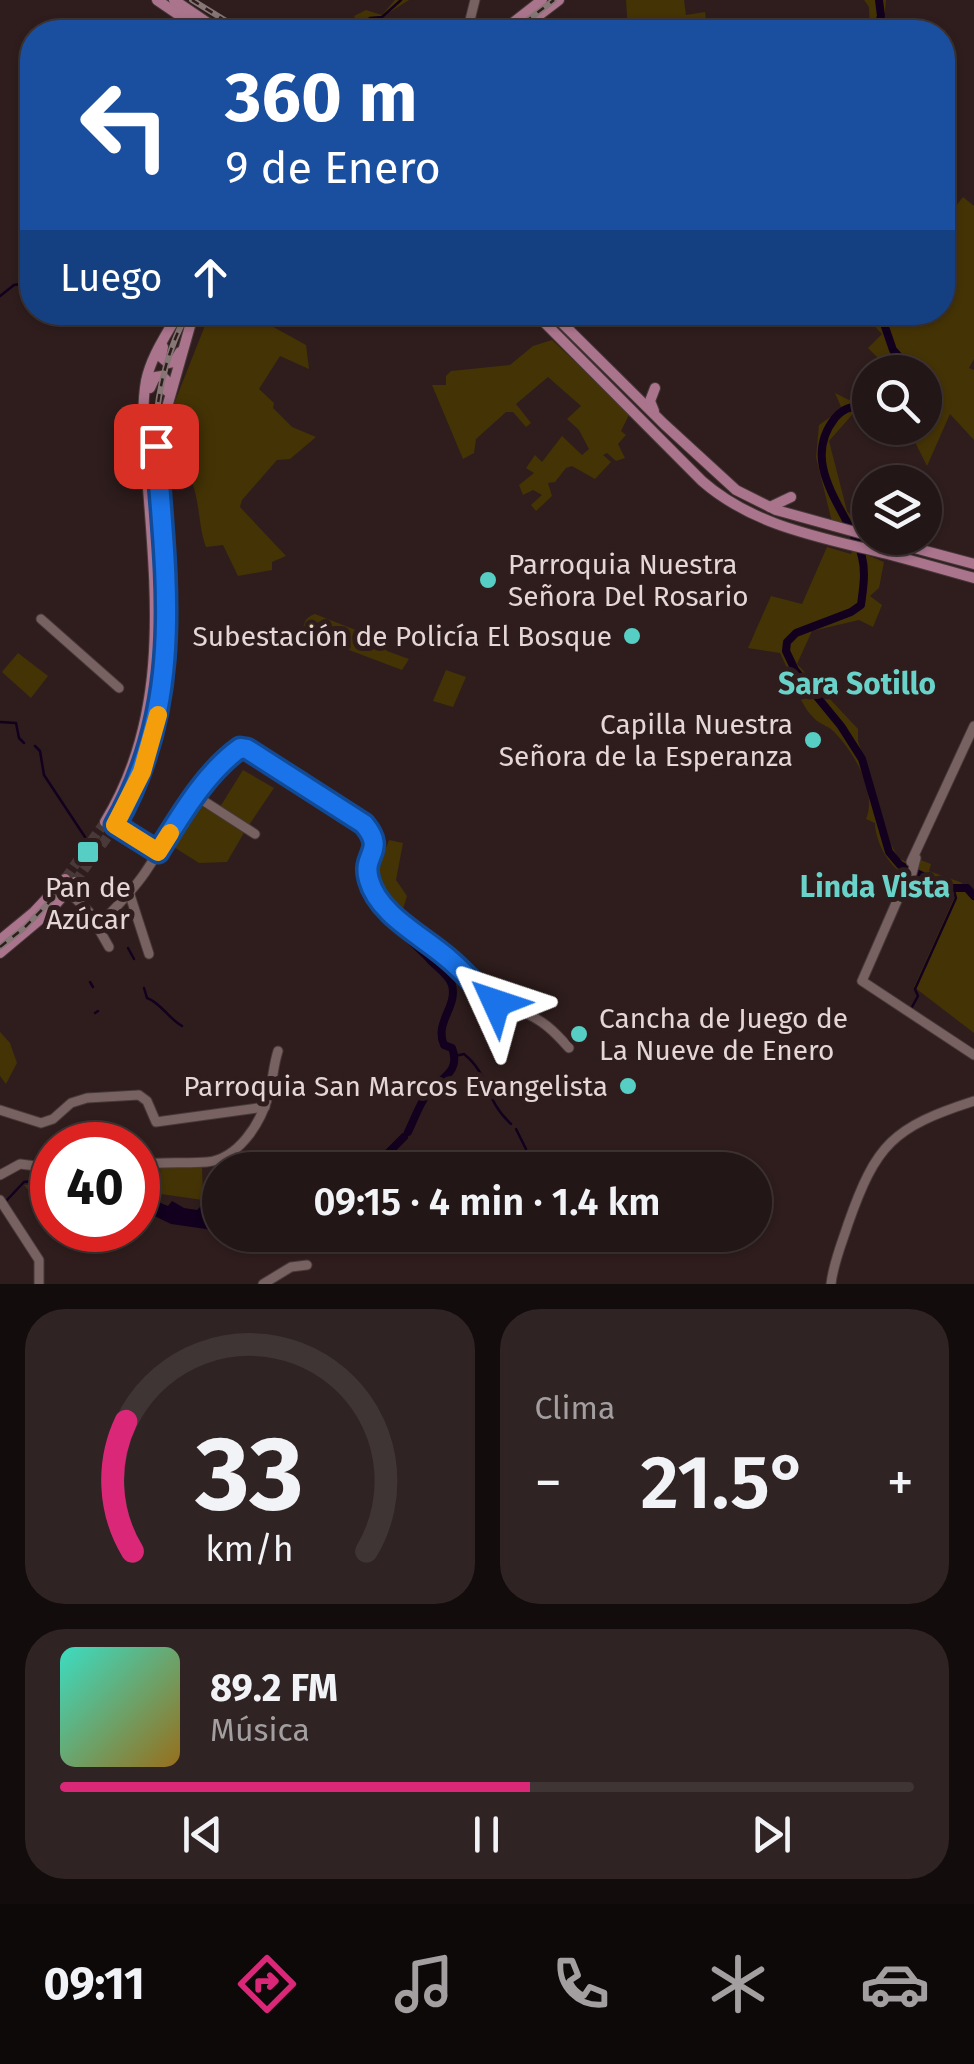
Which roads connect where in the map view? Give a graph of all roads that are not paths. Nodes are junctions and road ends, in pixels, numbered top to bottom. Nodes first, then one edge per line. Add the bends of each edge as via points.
1 (157, 0) edge
2 (174, 0) edge
3 (542, 0) edge
4 (560, 0) edge
5 (186, 20) edge
6 (203, 20) edge
7 (516, 20) edge
8 (533, 20) edge
9 (173, 325) edge
10 (174, 325) edge
11 (189, 325) edge
12 (189, 325) edge
13 (547, 325) edge
14 (564, 325) edge
15 (655, 388) dead end
16 (613, 390) junction
17 (641, 402) junction
18 (664, 424) junction
19 (145, 431) junction
20 (156, 446) junction
21 (791, 497) dead end
22 (769, 507) junction
23 (786, 513) junction
24 (826, 524) junction
25 (787, 527) junction
26 (852, 530) edge
27 (942, 555) edge
28 (974, 564) edge
29 (974, 578) edge
30 (41, 619) dead end
31 (120, 688) dead end
32 (974, 726) edge
33 (198, 794) junction
34 (111, 825) junction
35 (256, 834) dead end
36 (158, 852) junction
37 (69, 884) joint
38 (129, 892) junction
39 (98, 927) junction
40 (3, 942) edge
41 (108, 947) dead end
42 (149, 954) dead end
43 (569, 1048) dead end
44 (278, 1051) dead end
45 (974, 1055) edge
46 (974, 1101) edge
47 (265, 1107) junction
48 (0, 1110) edge
49 (160, 1161) edge
50 (30, 1165) edge
51 (0, 1175) edge
52 (0, 1200) edge
53 (307, 1265) dead end
54 (38, 1284) edge
55 (263, 1284) edge
56 (832, 1284) edge

1 - 5 main road
2 - 6 main road
3 - 7 main road
4 - 8 main road
9 - 19 main road via 150,366
10 - 11 main road via 161,352 168,363 178,358
12 - 20 main road
13 - 16 main road
14 - 17 main road
15 - 18 main road via 650,404
16 - 17 main road
16 - 25 main road via 719,495
17 - 18 main road
18 - 22 main road via 736,490
19 - 20 main road via 150,384 162,376 168,386
19 - 34 main road via 154,682
20 - 34 main road via 167,612 164,680 146,758
21 - 22 main road
22 - 23 main road
23 - 24 main road
23 - 25 main road
24 - 25 main road
24 - 26 main road
25 - 29 main road
27 - 28 main road
30 - 31 street
32 - 45 street via 862,981
33 - 35 street
33 - 36 street
33 - 43 street via 242,748 364,824 376,845 369,881 396,917 485,995 538,1018
34 - 36 street
36 - 38 street
37 - 39 street
37 - 40 main road
38 - 39 street
38 - 42 street
39 - 41 street
44 - 47 street
46 - 56 street via 910,1126 874,1160
47 - 48 street via 156,1122 139,1096 87,1098 41,1123
47 - 49 street via 237,1147 219,1159
50 - 51 street
52 - 54 street via 39,1260
53 - 55 street

